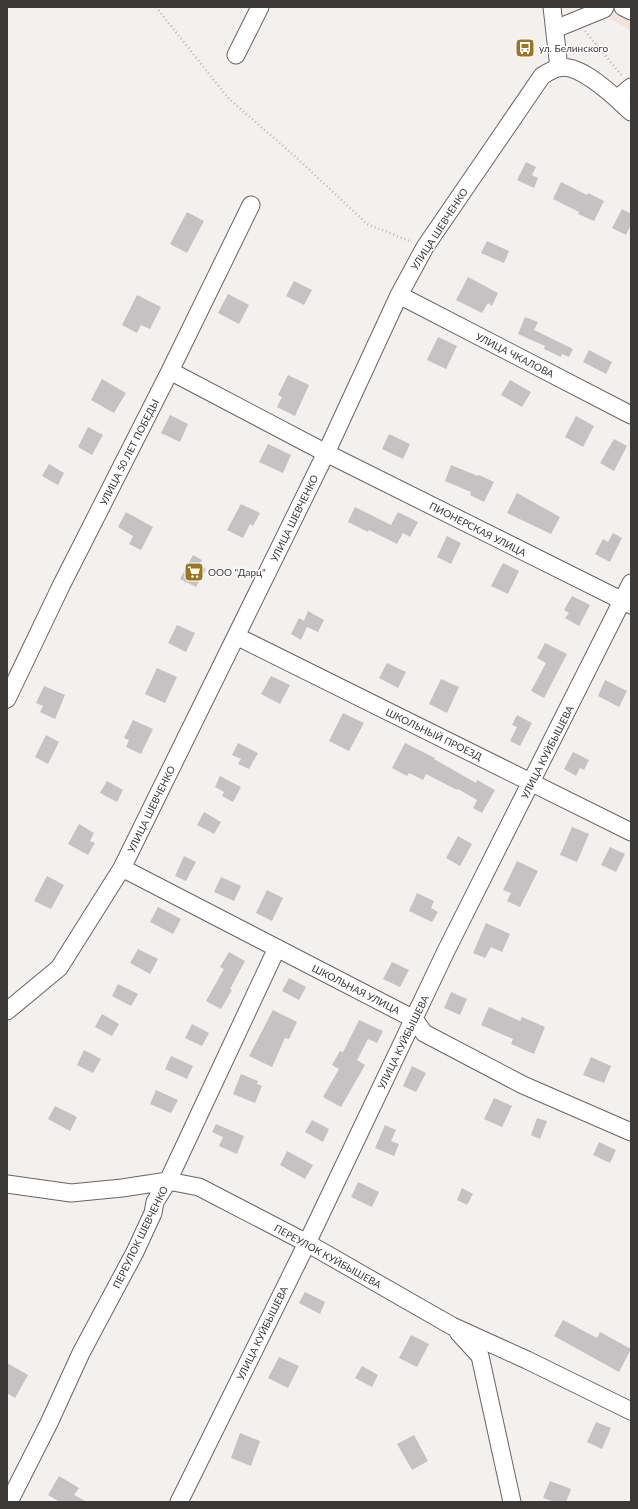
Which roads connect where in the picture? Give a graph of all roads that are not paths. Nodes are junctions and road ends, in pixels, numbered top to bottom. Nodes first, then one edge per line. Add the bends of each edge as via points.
1 (260, 7) edge
2 (552, 7) edge
3 (613, 8) edge
4 (631, 11) edge
5 (555, 29) junction
6 (236, 55) dead end
7 (559, 68) junction
8 (628, 84) edge
9 (617, 100) junction
10 (631, 112) edge
11 (251, 205) dead end
12 (399, 295) junction
13 (170, 371) junction
14 (631, 415) edge
15 (326, 453) junction
16 (631, 583) edge
17 (627, 603) edge
18 (236, 636) junction
19 (7, 699) edge
20 (532, 782) junction
21 (631, 832) edge
22 (122, 868) junction
23 (277, 948) junction
24 (7, 1011) edge
25 (414, 1019) junction
26 (631, 1132) edge
27 (168, 1181) junction
28 (7, 1184) edge
29 (307, 1243) junction
30 (452, 1326) junction
31 (631, 1411) edge
32 (9, 1502) edge
33 (179, 1502) edge
34 (512, 1502) edge

1 - 6 street
2 - 5 street
3 - 4 street
3 - 5 street
5 - 7 street
7 - 9 street via 567,67 594,79
7 - 12 street, УЛИЦА ШЕВЧЕНКО via 542,76 425,247
8 - 9 street
9 - 10 street
11 - 13 street, УЛИЦА 50 ЛЕТ ПОБЕДЫ
12 - 14 street, УЛИЦА ЧКАЛОВА
12 - 15 street, УЛИЦА ШЕВЧЕНКО
13 - 15 street, ПИОНЕРСКАЯ УЛИЦА
13 - 19 street, УЛИЦА 50 ЛЕТ ПОБЕДЫ
15 - 17 street, ПИОНЕРСКАЯ УЛИЦА
15 - 18 street, УЛИЦА ШЕВЧЕНКО
16 - 17 street, УЛИЦА КУЙБЫШЕВА
17 - 20 street, УЛИЦА КУЙБЫШЕВА
18 - 20 street, ШКОЛЬНЫЙ ПРОЕЗД
18 - 22 street, УЛИЦА ШЕВЧЕНКО
20 - 21 street, ШКОЛЬНЫЙ ПРОЕЗД
20 - 25 street, УЛИЦА КУЙБЫШЕВА
22 - 23 street, ШКОЛЬНАЯ УЛИЦА
22 - 24 street, УЛИЦА ШЕВЧЕНКО via 59,968
23 - 25 street, ШКОЛЬНАЯ УЛИЦА
23 - 27 street, ПЕРЕУЛОК ШЕВЧЕНКО
25 - 26 street, ШКОЛЬНАЯ УЛИЦА via 424,1033 523,1085
25 - 29 street, УЛИЦА КУЙБЫШЕВА
27 - 28 street, ПЕРЕУЛОК КУЙБЫШЕВА via 71,1193
27 - 29 street, ПЕРЕУЛОК КУЙБЫШЕВА via 199,1187
27 - 32 street, ПЕРЕУЛОК ШЕВЧЕНКО via 155,1202 154,1213 81,1353
29 - 30 street, ПЕРЕУЛОК КУЙБЫШЕВА
29 - 33 street, УЛИЦА КУЙБЫШЕВА
30 - 31 street, ПЕРЕУЛОК КУЙБЫШЕВА
30 - 34 street via 480,1356

